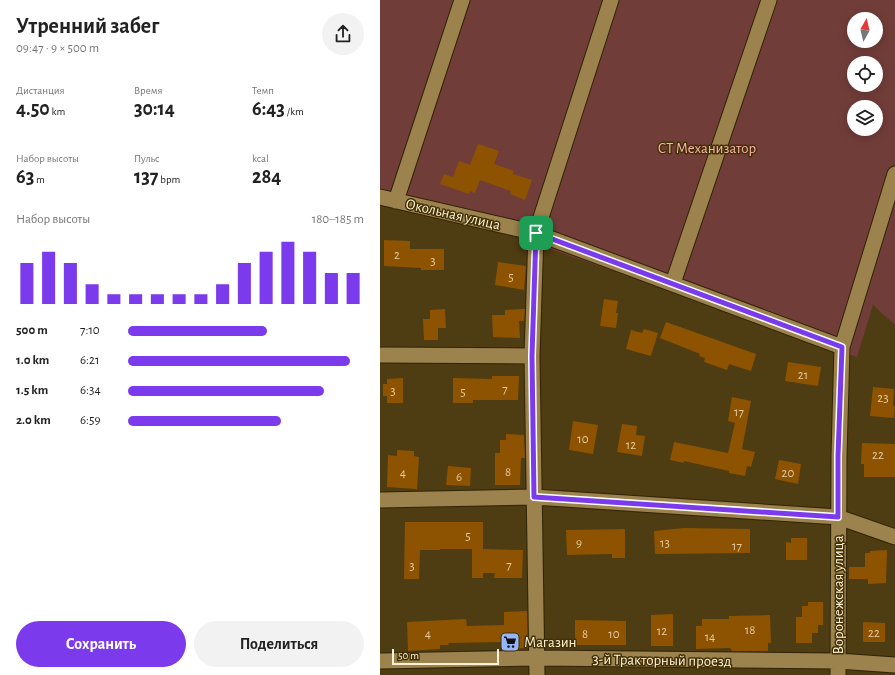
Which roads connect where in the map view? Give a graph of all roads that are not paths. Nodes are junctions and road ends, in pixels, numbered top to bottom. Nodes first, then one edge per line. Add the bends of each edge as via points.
1 (462, 0) edge
2 (611, 0) edge
3 (769, 0) edge
4 (895, 174) edge
5 (380, 197) edge
6 (396, 201) junction
7 (536, 233) junction
8 (673, 283) junction
9 (842, 347) junction
10 (380, 355) edge
11 (532, 356) junction
12 (534, 497) junction
13 (380, 500) edge
14 (838, 517) junction
15 (895, 537) edge
16 (536, 658) junction
17 (380, 661) edge
18 (895, 665) edge
19 (838, 668) edge
20 (537, 675) edge

1 - 6 street
2 - 7 street
3 - 8 street
4 - 9 street, Воронежская улица
5 - 6 street, Окольная улица
6 - 7 street, Окольная улица
7 - 8 street, Окольная улица
7 - 11 street
8 - 9 street, Окольная улица
9 - 14 street, Воронежская улица
10 - 11 street
11 - 12 street
12 - 13 street
12 - 14 street
12 - 16 street
14 - 15 street
14 - 19 street, Воронежская улица
16 - 17 street, 3-й Тракторный проезд
16 - 19 street, 3-й Тракторный проезд
16 - 20 street
18 - 19 street, 3-й Тракторный проезд

